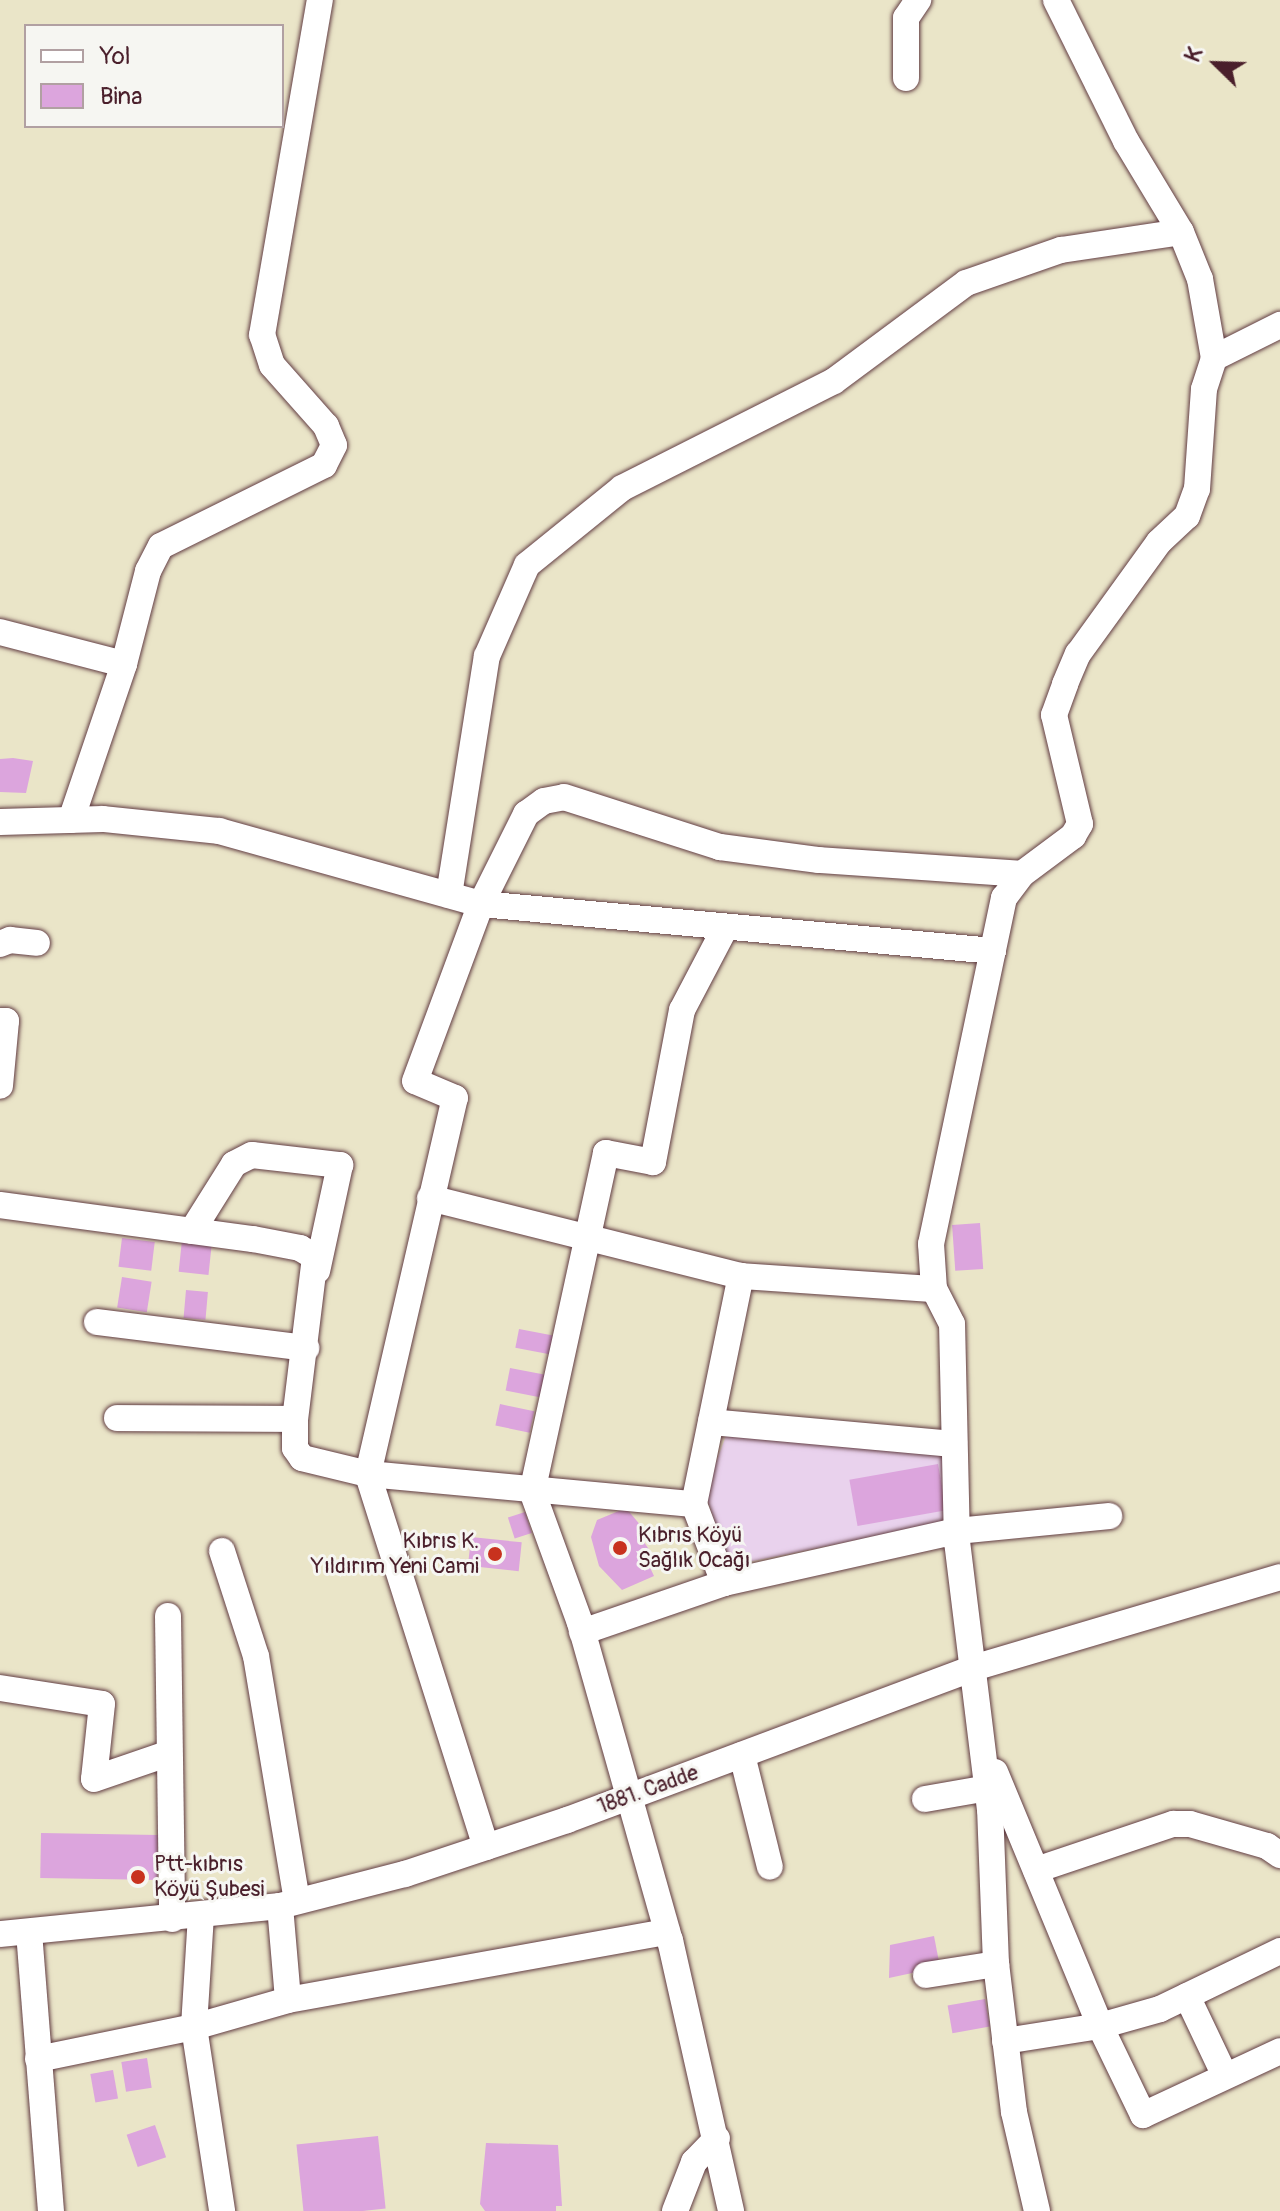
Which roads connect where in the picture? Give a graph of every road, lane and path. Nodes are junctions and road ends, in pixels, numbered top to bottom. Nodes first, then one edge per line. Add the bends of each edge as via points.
1 (320, 0) edge
2 (918, 0) edge
3 (1056, 0) edge
4 (906, 78) dead end
5 (1181, 232) junction
6 (1280, 325) edge
7 (1214, 358) junction
8 (0, 632) edge
9 (124, 664) junction
10 (71, 820) junction
11 (0, 822) edge
12 (1022, 874) junction
13 (449, 895) junction
14 (481, 904) junction
15 (724, 930) junction
16 (37, 943) dead end
17 (0, 944) edge
18 (993, 951) junction
19 (0, 1021) edge
20 (0, 1086) edge
21 (430, 1198) junction
22 (0, 1205) edge
23 (192, 1231) junction
24 (587, 1239) junction
25 (317, 1271) junction
26 (741, 1276) junction
27 (934, 1289) junction
28 (97, 1322) dead end
29 (306, 1348) junction
30 (117, 1418) dead end
31 (295, 1419) junction
32 (711, 1422) junction
33 (954, 1444) junction
34 (368, 1474) junction
35 (532, 1491) junction
36 (694, 1504) junction
37 (1109, 1516) dead end
38 (957, 1531) junction
39 (222, 1551) dead end
40 (1280, 1577) edge
41 (724, 1583) junction
42 (168, 1616) dead end
43 (582, 1632) junction
44 (973, 1668) junction
45 (0, 1688) edge
46 (982, 1740) junction
47 (167, 1754) junction
48 (742, 1755) junction
49 (988, 1788) junction
50 (627, 1798) junction
51 (925, 1799) dead end
52 (486, 1847) junction
53 (1280, 1855) edge
54 (770, 1867) dead end
55 (1036, 1870) junction
56 (288, 1903) junction
57 (201, 1915) junction
58 (172, 1919) junction
59 (29, 1932) junction
60 (667, 1932) junction
61 (0, 1934) edge
62 (1280, 1951) edge
63 (996, 1964) junction
64 (926, 1975) dead end
65 (1187, 1996) junction
66 (288, 2000) junction
67 (1100, 2026) junction
68 (194, 2027) junction
69 (1005, 2041) junction
70 (1280, 2051) edge
71 (38, 2059) junction
72 (1224, 2074) junction
73 (717, 2138) junction
74 (51, 2211) edge
75 (222, 2211) edge
76 (675, 2211) edge
77 (731, 2211) edge
78 (1037, 2211) edge

1 - 9 street via 262,335 272,365 326,426 334,445 324,465 161,546 148,571
2 - 4 street via 906,18
3 - 5 street via 1126,141
5 - 7 street via 1200,279
5 - 13 street via 1061,250 966,283 834,381 622,488 527,565 487,656
6 - 7 street
7 - 12 street via 1204,389 1197,489 1187,516 1159,542 1078,654 1054,715 1080,824 1073,836
8 - 9 street
9 - 10 street
10 - 11 street
10 - 13 street via 219,831
12 - 14 street via 819,860 720,847 564,797 544,801 526,814
12 - 18 street via 1004,898
13 - 14 street
14 - 15 street
14 - 21 street via 415,1081 455,1098
15 - 18 street
15 - 24 street via 682,1010 653,1162 606,1153
16 - 17 street
18 - 27 street via 931,1244
19 - 20 street via 6,1021
21 - 24 street
21 - 34 street
22 - 23 street
23 - 25 street via 300,1248 315,1257
23 - 25 street via 234,1164 252,1155 340,1165
24 - 26 street
24 - 35 street
25 - 29 street
26 - 27 street
26 - 32 street
27 - 33 street via 952,1324
28 - 29 street
29 - 31 street
30 - 31 street
31 - 34 street via 295,1448 302,1458
32 - 33 street
32 - 36 street
33 - 38 street
34 - 35 street
34 - 52 street
35 - 36 street
35 - 43 street
36 - 41 street
37 - 38 street
38 - 41 street
38 - 44 street
39 - 56 street via 256,1656
40 - 44 street, 1881. Cadde
41 - 43 street
42 - 47 street
43 - 50 street
44 - 46 street
44 - 48 street, 1881. Cadde
45 - 47 street via 102,1704 94,1779
46 - 49 street
46 - 55 street
47 - 58 street
48 - 50 street, 1881. Cadde
48 - 54 street
49 - 51 street
49 - 63 street
50 - 52 street, 1881. Cadde
50 - 60 street
52 - 56 street, 1881. Cadde
53 - 55 street via 1267,1846 1205,1828 1173,1824
55 - 67 street
56 - 57 street, 1881. Cadde
56 - 66 street
57 - 58 street, 1881. Cadde
57 - 68 street
58 - 59 street, 1881. Cadde
59 - 61 street, 1881. Cadde
59 - 71 street
60 - 66 street
60 - 73 street
62 - 65 street
63 - 64 street
63 - 69 street
65 - 67 street
65 - 72 street
66 - 68 street
67 - 69 street
67 - 72 street via 1143,2115
68 - 71 street
68 - 75 street
69 - 78 street via 1014,2112
70 - 72 street
71 - 74 street
73 - 76 street via 694,2162
73 - 77 street

